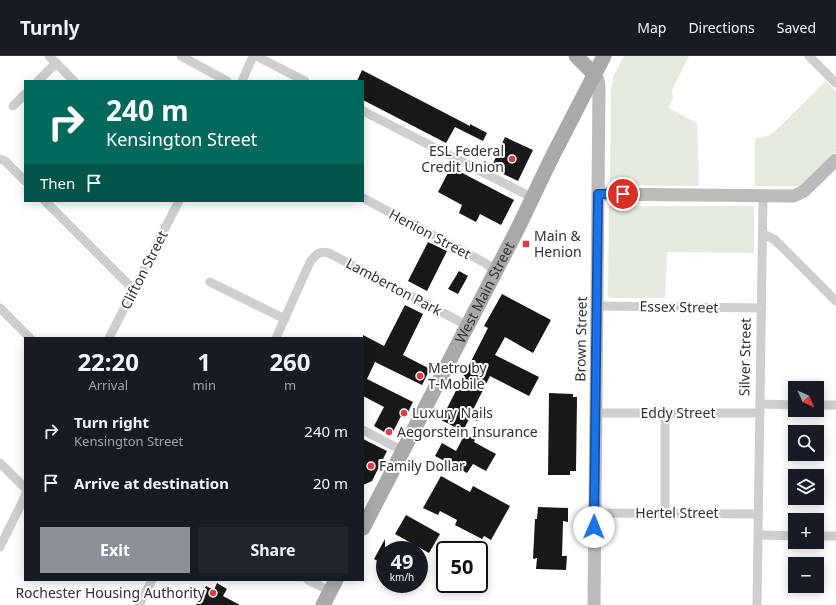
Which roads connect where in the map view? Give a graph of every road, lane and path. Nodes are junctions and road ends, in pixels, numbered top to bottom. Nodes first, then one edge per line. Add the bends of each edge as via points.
1 (49, 56) edge
2 (181, 56) edge
3 (254, 56) edge
4 (576, 56) edge
5 (604, 56) edge
6 (809, 56) edge
7 (56, 63) junction
8 (595, 74) junction
9 (39, 80) edge
10 (73, 80) edge
11 (225, 80) edge
12 (242, 80) edge
13 (303, 80) edge
14 (836, 83) edge
15 (24, 95) edge
16 (13, 106) dead end
17 (364, 112) edge
18 (0, 159) edge
19 (836, 160) edge
20 (24, 180) edge
21 (598, 194) junction
22 (764, 196) junction
23 (533, 198) junction
24 (364, 199) edge
25 (46, 202) edge
26 (178, 202) edge
27 (763, 235) junction
28 (496, 271) junction
29 (210, 282) dead end
30 (134, 290) junction
31 (836, 301) edge
32 (597, 306) junction
33 (0, 308) edge
34 (762, 308) junction
35 (285, 319) junction
36 (468, 326) junction
37 (29, 337) edge
38 (110, 337) edge
39 (276, 337) edge
40 (824, 405) edge
41 (836, 405) edge
42 (788, 406) edge
43 (760, 409) junction
44 (596, 412) junction
45 (665, 413) junction
46 (364, 431) edge
47 (403, 451) junction
48 (0, 463) edge
49 (24, 487) edge
50 (24, 498) edge
51 (595, 513) junction
52 (665, 513) junction
53 (758, 514) junction
54 (364, 526) edge
55 (758, 535) junction
56 (788, 536) edge
57 (824, 536) edge
58 (836, 536) edge
59 (0, 547) edge
60 (151, 581) edge
61 (312, 581) edge
62 (333, 586) edge
63 (139, 605) edge
64 (323, 605) edge
65 (594, 605) edge
66 (757, 605) edge

1 - 7 street
2 - 11 street
3 - 12 street
3 - 13 street
4 - 8 main road
5 - 8 main road, West Main Street
6 - 14 street
7 - 9 street
7 - 10 street
8 - 21 main road, Brown Street via 599,88
8 - 23 main road, West Main Street
15 - 16 street
17 - 23 street
18 - 20 street
19 - 22 main road via 799,194
21 - 22 main road
21 - 32 main road, Brown Street
22 - 27 street, Silver Street
23 - 28 main road, West Main Street
24 - 28 street, Henion Street
25 - 30 street
26 - 30 street, Clifton Street
27 - 31 street via 775,240
27 - 34 street, Silver Street
28 - 36 main road, West Main Street
29 - 35 street
30 - 38 street, Clifton Street
32 - 34 street, Essex Street
32 - 44 main road, Brown Street
33 - 37 street
34 - 43 street, Silver Street
35 - 36 street, Lamberton Park via 310,262 319,252 329,253
35 - 39 street
36 - 47 main road, West Main Street
40 - 41 street
42 - 43 street, Eddy Street
43 - 45 street, Eddy Street
43 - 53 street, Silver Street
44 - 45 street, Eddy Street
44 - 51 main road, Brown Street
45 - 52 street
46 - 47 street
47 - 54 main road, West Main Street
48 - 49 street
50 - 59 street
51 - 52 street, Hertel Street
51 - 65 main road, Brown Street
52 - 53 street, Hertel Street
53 - 55 street, Silver Street
55 - 56 street
55 - 66 street, Silver Street
57 - 58 street
60 - 63 street
61 - 62 street
62 - 64 main road

